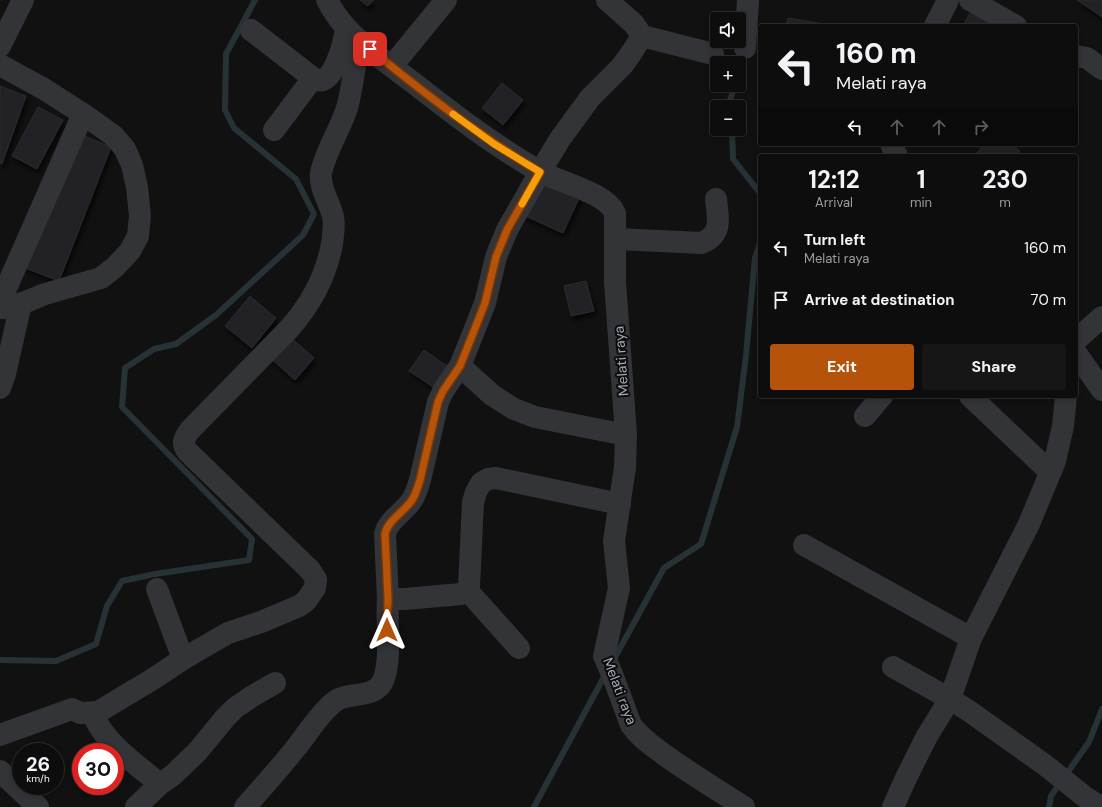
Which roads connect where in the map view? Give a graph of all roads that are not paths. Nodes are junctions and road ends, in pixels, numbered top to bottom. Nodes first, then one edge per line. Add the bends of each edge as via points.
1 (23, 0) edge
2 (327, 0) edge
3 (446, 0) edge
4 (607, 0) edge
5 (748, 0) edge
6 (948, 0) edge
7 (970, 0) edge
8 (936, 24) edge
9 (1012, 24) edge
10 (252, 30) dead end
11 (746, 32) edge
12 (353, 34) junction
13 (642, 36) junction
14 (0, 46) edge
15 (713, 54) dead end
16 (1078, 56) edge
17 (0, 65) edge
18 (392, 66) junction
19 (1102, 69) edge
20 (313, 78) junction
21 (83, 114) junction
22 (274, 130) dead end
23 (540, 172) junction
24 (716, 199) dead end
25 (616, 240) junction
26 (11, 303) edge
27 (0, 308) edge
28 (1102, 317) edge
29 (1078, 338) edge
30 (1078, 356) edge
31 (463, 370) junction
32 (0, 388) edge
33 (1102, 390) edge
34 (880, 398) edge
35 (972, 398) edge
36 (1066, 398) edge
37 (865, 416) dead end
38 (626, 435) junction
39 (1050, 472) junction
40 (620, 504) junction
41 (804, 545) dead end
42 (157, 589) dead end
43 (467, 590) junction
44 (388, 599) junction
45 (972, 638) junction
46 (519, 648) dead end
47 (183, 659) junction
48 (893, 667) dead end
49 (275, 683) dead end
50 (950, 699) junction
51 (93, 713) junction
52 (0, 735) edge
53 (0, 771) edge
54 (160, 784) junction
55 (1088, 804) edge
56 (38, 807) edge
57 (136, 807) edge
58 (245, 807) edge
59 (744, 807) edge
60 (893, 807) edge

1 - 14 street
2 - 12 street, Melati raya via 331,9
3 - 18 street
4 - 13 street via 634,24
5 - 11 street
6 - 8 street
7 - 9 street
10 - 20 street
12 - 18 street, Melati raya
12 - 20 street via 341,50 335,66 322,80
12 - 47 street via 347,107 322,168 321,184 334,218 334,231 330,255 319,286 302,314 190,430 183,442 184,448 310,570 316,579 315,588 299,606 228,633
13 - 15 street
13 - 23 street via 622,66 590,98
16 - 19 street via 1087,58
17 - 21 street
18 - 23 street, Melati raya via 494,144
20 - 22 street
21 - 26 street
21 - 26 street via 114,136 125,149 137,187 140,216 138,236 130,251 116,267 101,278
23 - 25 street, Melati raya via 608,202 615,213
23 - 31 street via 507,230 496,257 485,303
24 - 25 street via 719,222 713,236 702,243
25 - 38 street, Melati raya via 615,282
26 - 27 street via 11,308
26 - 32 street via 5,374
28 - 29 street
30 - 33 street
31 - 38 street via 492,395 521,412
31 - 44 street via 443,391 438,402 420,480 412,500 386,528
34 - 37 street
35 - 39 street
36 - 39 street via 1063,426
38 - 40 street, Melati raya
39 - 45 street via 1029,524
40 - 43 street via 496,478 488,479 477,487 473,502 470,587
40 - 59 street, Melati raya via 614,541 620,588 608,665 631,725 644,740 682,768
41 - 45 street
42 - 47 street
43 - 44 street via 461,594
43 - 46 street
44 - 58 street via 388,659 382,683 372,691 359,696 336,700
45 - 50 street
47 - 51 street via 122,698
48 - 50 street
49 - 54 street via 235,708 197,752
50 - 55 street via 1045,765
50 - 60 street via 923,743
51 - 52 street via 72,710
51 - 54 street via 110,741
53 - 56 street
54 - 57 street

